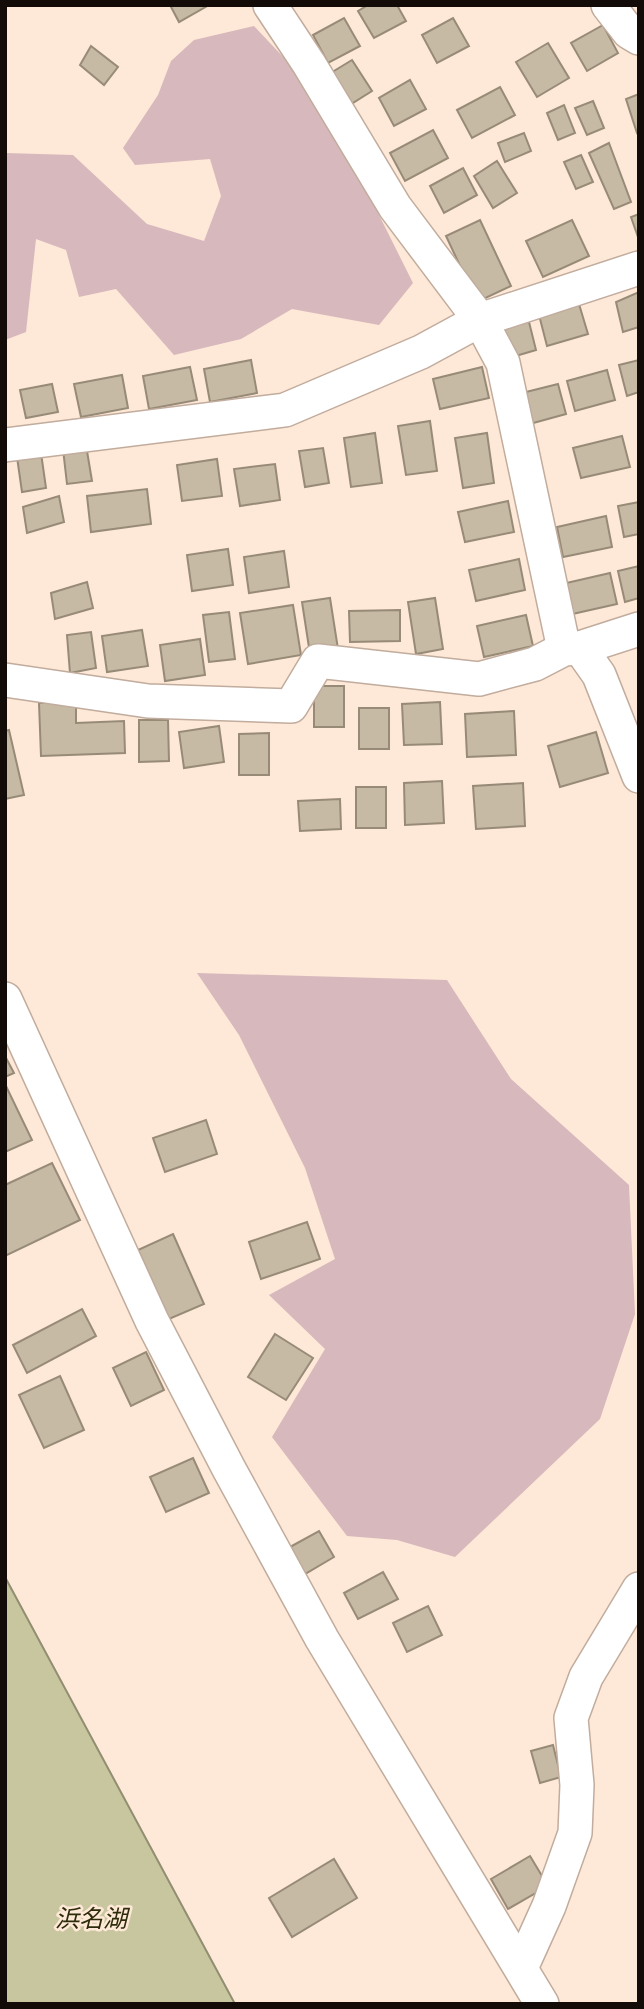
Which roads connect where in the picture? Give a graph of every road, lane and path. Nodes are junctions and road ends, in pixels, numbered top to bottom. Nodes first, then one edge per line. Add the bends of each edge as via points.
1 (270, 5) edge
2 (608, 5) edge
3 (639, 38) edge
4 (639, 268) edge
5 (480, 320) junction
6 (5, 445) edge
7 (639, 629) edge
8 (572, 649) junction
9 (5, 680) edge
10 (639, 776) edge
11 (5, 999) edge
12 (639, 1589) edge
13 (521, 1968) junction
14 (542, 2004) edge

1 - 5 street via 395,207
2 - 3 street
4 - 5 street
5 - 6 street via 421,352 285,410
5 - 8 street via 503,363
7 - 8 street
8 - 9 street via 479,679 318,661 291,706 148,701
8 - 10 street via 599,675
11 - 13 street via 152,1321 229,1468 322,1639
12 - 13 street via 586,1677 571,1718 577,1785 575,1833
13 - 14 street

